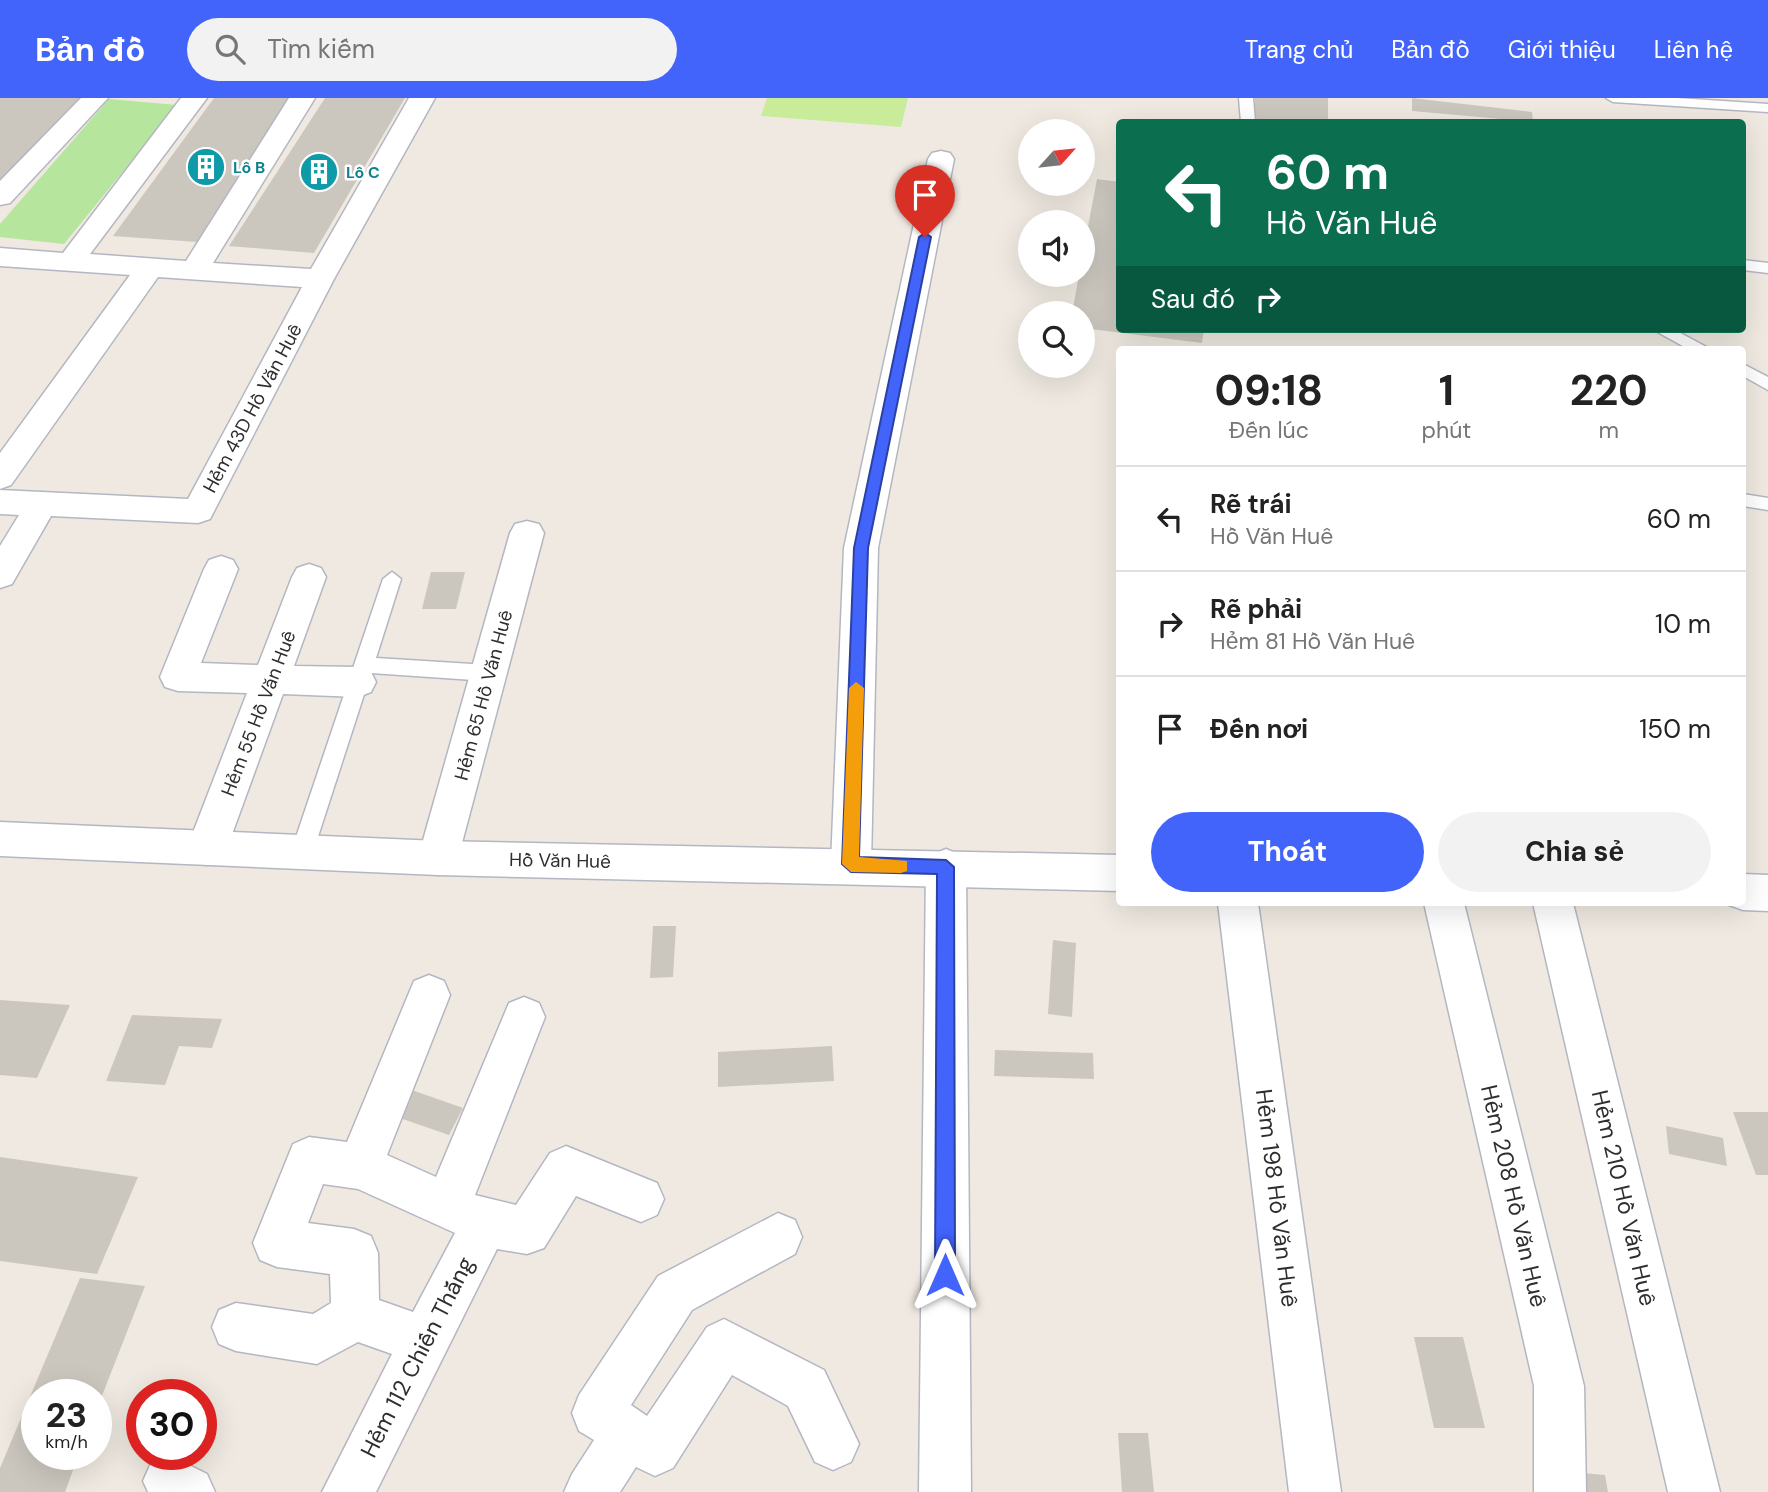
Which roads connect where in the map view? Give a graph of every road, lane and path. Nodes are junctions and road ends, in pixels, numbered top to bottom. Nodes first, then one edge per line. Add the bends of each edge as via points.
1 (95, 98) edge
2 (194, 98) edge
3 (302, 98) edge
4 (422, 98) edge
5 (1246, 98) edge
6 (1613, 98) edge
7 (1768, 108) edge
8 (1248, 119) edge
9 (941, 159) dead end
10 (0, 197) edge
11 (0, 257) edge
12 (70, 262) junction
13 (1746, 265) edge
14 (150, 268) junction
15 (1768, 268) edge
16 (194, 271) junction
17 (320, 279) junction
18 (1668, 333) edge
19 (1696, 346) edge
20 (1746, 371) edge
21 (1768, 384) edge
22 (0, 477) edge
23 (1746, 500) edge
24 (0, 502) edge
25 (42, 503) junction
26 (1768, 504) edge
27 (527, 533) dead end
28 (221, 569) dead end
29 (0, 575) edge
30 (309, 578) dead end
31 (392, 579) dead end
32 (361, 673) junction
33 (488, 673) junction
34 (271, 681) junction
35 (0, 839) edge
36 (207, 848) junction
37 (302, 852) junction
38 (439, 858) junction
39 (851, 864) junction
40 (946, 867) junction
41 (1116, 873) edge
42 (1746, 892) edge
43 (1768, 892) edge
44 (1238, 906) edge
45 (1445, 906) edge
46 (1554, 906) edge
47 (429, 995) dead end
48 (524, 1017) dead end
49 (360, 1166) junction
50 (641, 1199) dead end
51 (466, 1214) junction
52 (778, 1237) dead end
53 (355, 1316) junction
54 (236, 1327) dead end
55 (425, 1341) junction
56 (628, 1433) junction
57 (834, 1444) dead end
58 (348, 1492) edge
59 (590, 1492) edge
60 (945, 1492) edge
61 (1315, 1492) edge
62 (1560, 1492) edge
63 (1694, 1492) edge

1 - 10 street
2 - 12 street
3 - 16 street
4 - 17 street, Hẻm 43D Hồ Văn Huê
5 - 8 lane
6 - 7 lane
9 - 39 street via 861,548
11 - 12 street
12 - 14 street
13 - 15 lane
14 - 16 street
14 - 22 street
16 - 17 street
17 - 25 street, Hẻm 43D Hồ Văn Huê via 198,511
18 - 19 lane
20 - 21 lane
23 - 26 lane
24 - 25 street, Hẻm 43D Hồ Văn Huê
25 - 29 street
27 - 33 street, Hẻm 65 Hồ Văn Huê
28 - 34 street via 178,677
30 - 34 street, Hẻm 55 Hồ Văn Huê
31 - 32 lane
32 - 33 lane
32 - 34 street
32 - 37 lane
33 - 38 street, Hẻm 65 Hồ Văn Huê
34 - 36 street, Hẻm 55 Hồ Văn Huê
35 - 36 street, Hồ Văn Huê
36 - 37 street, Hồ Văn Huê
37 - 38 street, Hồ Văn Huê
38 - 39 street, Hồ Văn Huê
39 - 40 street, Hồ Văn Huê
40 - 41 street, Hồ Văn Huê
40 - 60 street
42 - 43 street
44 - 61 street, Hẻm 198 Hồ Văn Huê
45 - 62 street, Hẻm 208 Hồ Văn Huê via 1559,1386
46 - 63 street, Hẻm 210 Hồ Văn Huê
47 - 49 street
48 - 51 street, Hẻm 112 Chiến Thắng
49 - 51 street
49 - 53 street via 309,1160 277,1243 354,1253
50 - 51 street via 565,1169 527,1231
51 - 55 street, Hẻm 112 Chiến Thắng
52 - 56 street via 675,1293 597,1413
53 - 54 street via 317,1339
53 - 55 street
55 - 58 street, Hẻm 112 Chiến Thắng
56 - 57 street via 654,1450 724,1344 806,1388
56 - 59 street

